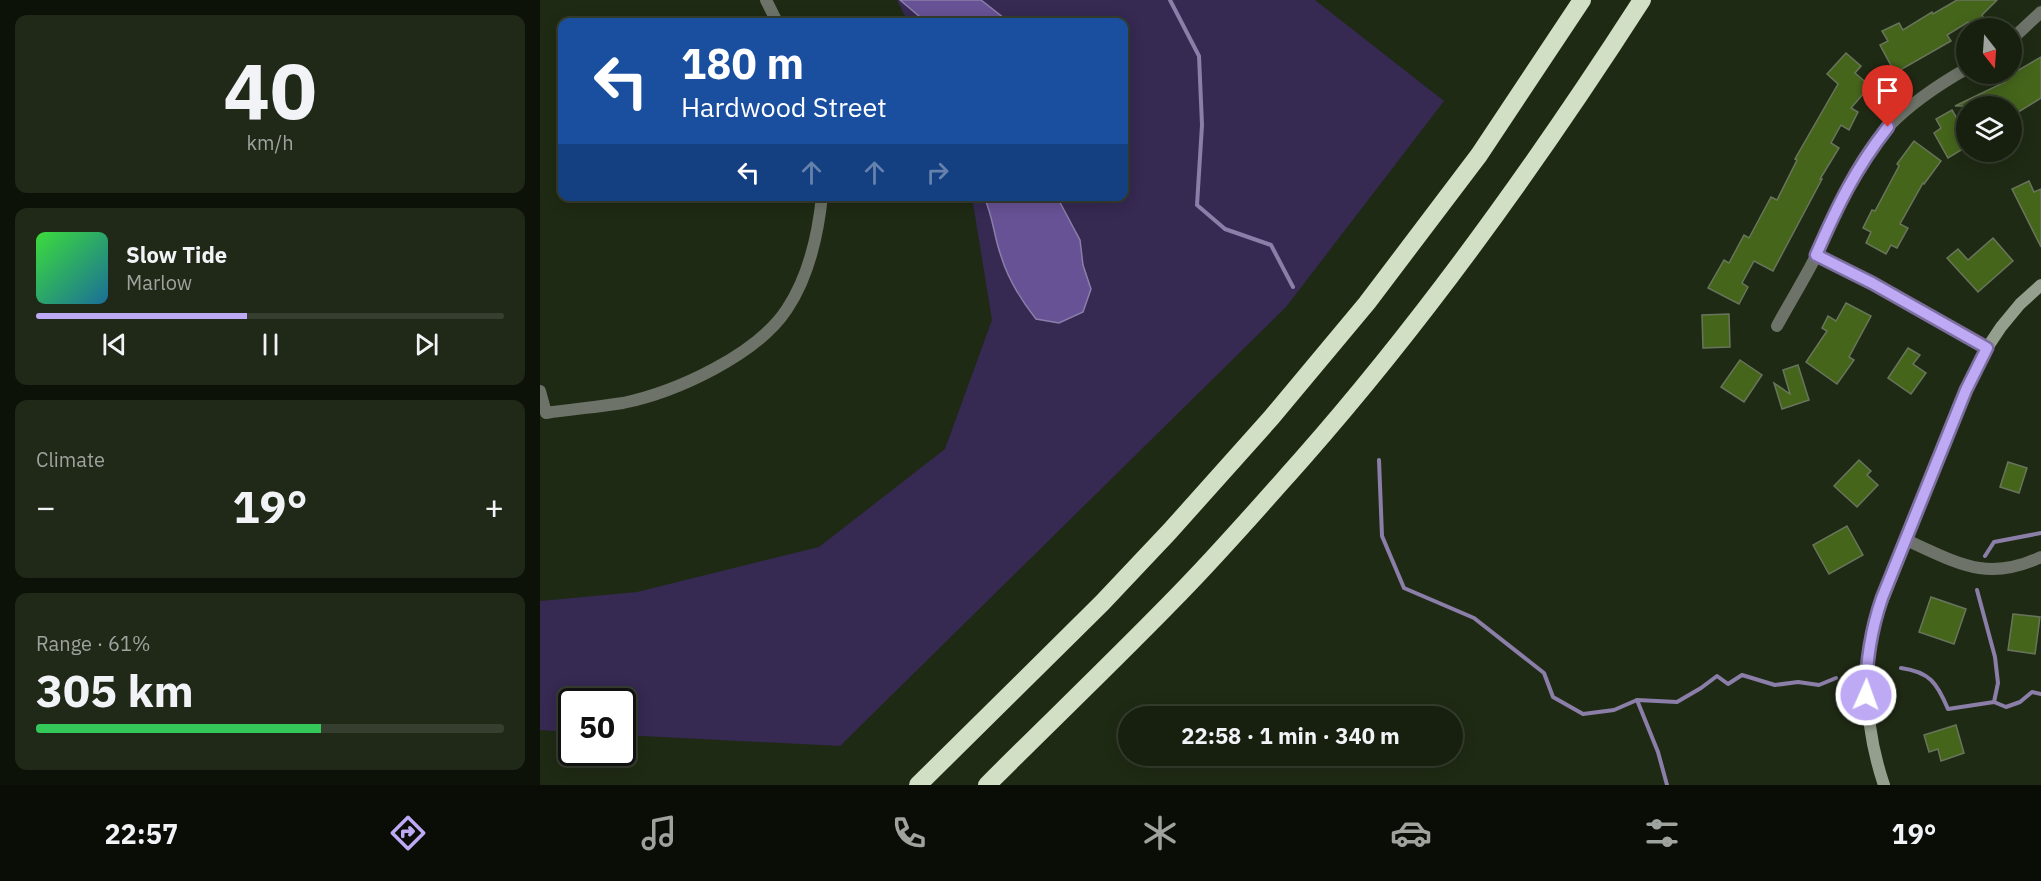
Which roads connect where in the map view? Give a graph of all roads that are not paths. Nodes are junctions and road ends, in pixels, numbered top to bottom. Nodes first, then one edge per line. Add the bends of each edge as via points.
1 (766, 0) edge
2 (1582, 0) edge
3 (1642, 0) edge
4 (2041, 12) edge
5 (775, 18) edge
6 (2022, 30) edge
7 (1956, 75) edge
8 (821, 201) edge
9 (1816, 255) junction
10 (2041, 285) edge
11 (1777, 326) dead end
12 (1987, 348) junction
13 (540, 391) edge
14 (543, 413) edge
15 (1906, 540) junction
16 (2041, 557) edge
17 (918, 785) edge
18 (987, 785) edge
19 (1884, 785) edge

1 - 5 street
2 - 17 highway via 1479,155 1367,303 1271,418 1102,603
3 - 18 highway via 1498,213 1368,381 1182,591
4 - 6 street
7 - 9 street via 1911,105 1874,144 1843,194
8 - 14 street via 814,248 802,279 783,315 754,342 687,384 625,402
9 - 11 street
9 - 12 street
10 - 12 main road via 2020,304
12 - 15 main road via 1966,390
13 - 14 street
15 - 16 street via 1969,567 2001,569
15 - 19 main road via 1876,617 1866,675 1870,735

